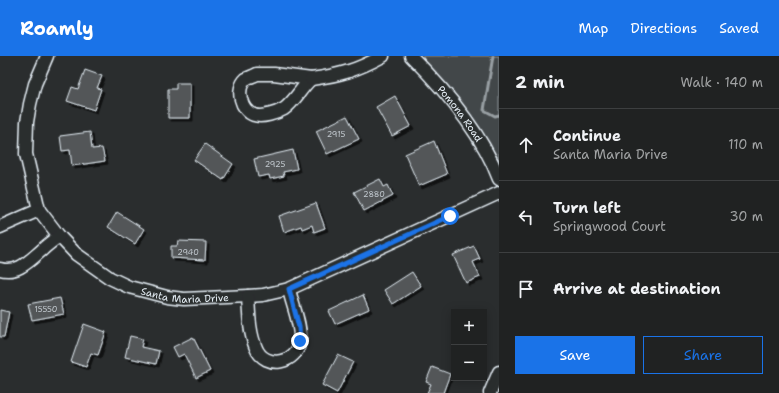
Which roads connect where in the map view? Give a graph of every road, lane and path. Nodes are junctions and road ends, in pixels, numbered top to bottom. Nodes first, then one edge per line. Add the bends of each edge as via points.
1 (47, 56) edge
2 (383, 56) edge
3 (411, 56) edge
4 (311, 79) junction
5 (499, 179) edge
6 (499, 192) edge
7 (39, 210) junction
8 (0, 227) edge
9 (59, 236) junction
10 (0, 269) edge
11 (289, 289) junction
12 (248, 296) junction
13 (499, 372) edge
14 (490, 393) edge

1 - 7 street, Santa Maria Drive via 35,84 27,122 26,154
2 - 4 street via 336,76
3 - 5 street, Pomona Road via 470,124 492,161
4 - 4 street via 257,74 246,80 241,88 240,98 243,107 254,115 269,115 284,109
6 - 11 street, Santa Maria Drive
7 - 8 street
7 - 9 street, Santa Maria Drive
9 - 10 street via 18,269
9 - 12 street, Santa Maria Drive via 87,263 129,287 184,299
11 - 12 street, Santa Maria Drive
11 - 12 street via 300,341 296,351 283,362 272,362 261,356 256,349 251,334
13 - 14 street

